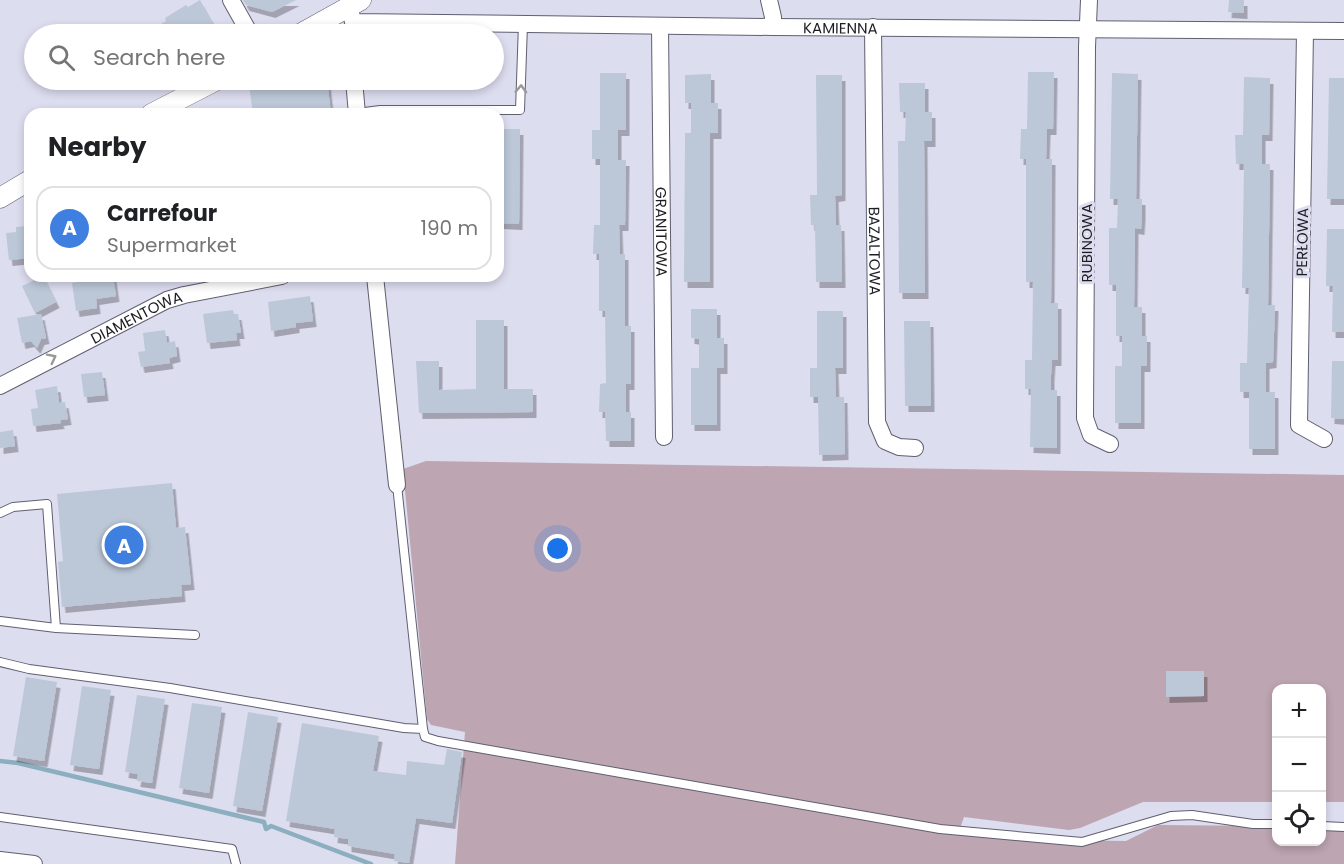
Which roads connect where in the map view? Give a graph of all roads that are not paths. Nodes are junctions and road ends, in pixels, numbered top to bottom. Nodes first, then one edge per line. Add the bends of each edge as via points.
1 (231, 0) edge
2 (769, 0) edge
3 (1089, 0) edge
4 (353, 13) edge
5 (244, 24) edge
6 (325, 24) edge
7 (523, 24) junction
8 (660, 26) junction
9 (773, 27) junction
10 (873, 27) junction
11 (1089, 28) junction
12 (1305, 31) junction
13 (1344, 31) edge
14 (198, 90) edge
15 (355, 90) edge
16 (163, 108) edge
17 (357, 108) edge
18 (504, 110) edge
19 (24, 184) edge
20 (0, 198) edge
21 (251, 282) edge
22 (376, 282) edge
23 (0, 386) edge
24 (664, 436) dead end
25 (1324, 439) dead end
26 (1110, 444) dead end
27 (915, 448) dead end
28 (398, 485) joint
29 (0, 513) edge
30 (0, 621) edge
31 (56, 628) junction
32 (195, 636) dead end
33 (0, 662) edge
34 (423, 729) junction
35 (0, 817) edge
36 (1272, 824) edge
37 (1326, 826) edge
38 (1344, 827) edge
39 (0, 860) edge
40 (34, 864) edge
41 (236, 864) edge

1 - 5 street
2 - 9 street
3 - 11 street, RUBINOWA
4 - 6 street
4 - 7 street, KAMIENNA
7 - 8 street, KAMIENNA
18 -> 7 lane via 520,110
8 - 9 street, KAMIENNA
8 - 24 street, GRANITOWA
9 - 10 street, KAMIENNA
10 - 11 street, KAMIENNA
10 - 27 street, BAZALTOWA via 877,422 885,441
11 - 12 street, KAMIENNA
11 - 26 street, RUBINOWA via 1085,418 1091,435
12 - 13 street, KAMIENNA
12 - 25 street, PERŁOWA via 1299,424
14 - 16 street
15 - 17 street
19 - 20 street
23 -> 21 street, DIAMENTOWA via 167,300
22 - 28 street
28 - 34 lane
29 - 31 lane via 13,507 47,504
30 - 31 lane
31 - 32 lane
33 - 34 lane
34 - 36 lane via 425,737 438,741 940,829 1082,842 1171,816
35 - 41 lane via 232,849
37 - 38 lane
39 - 40 street

